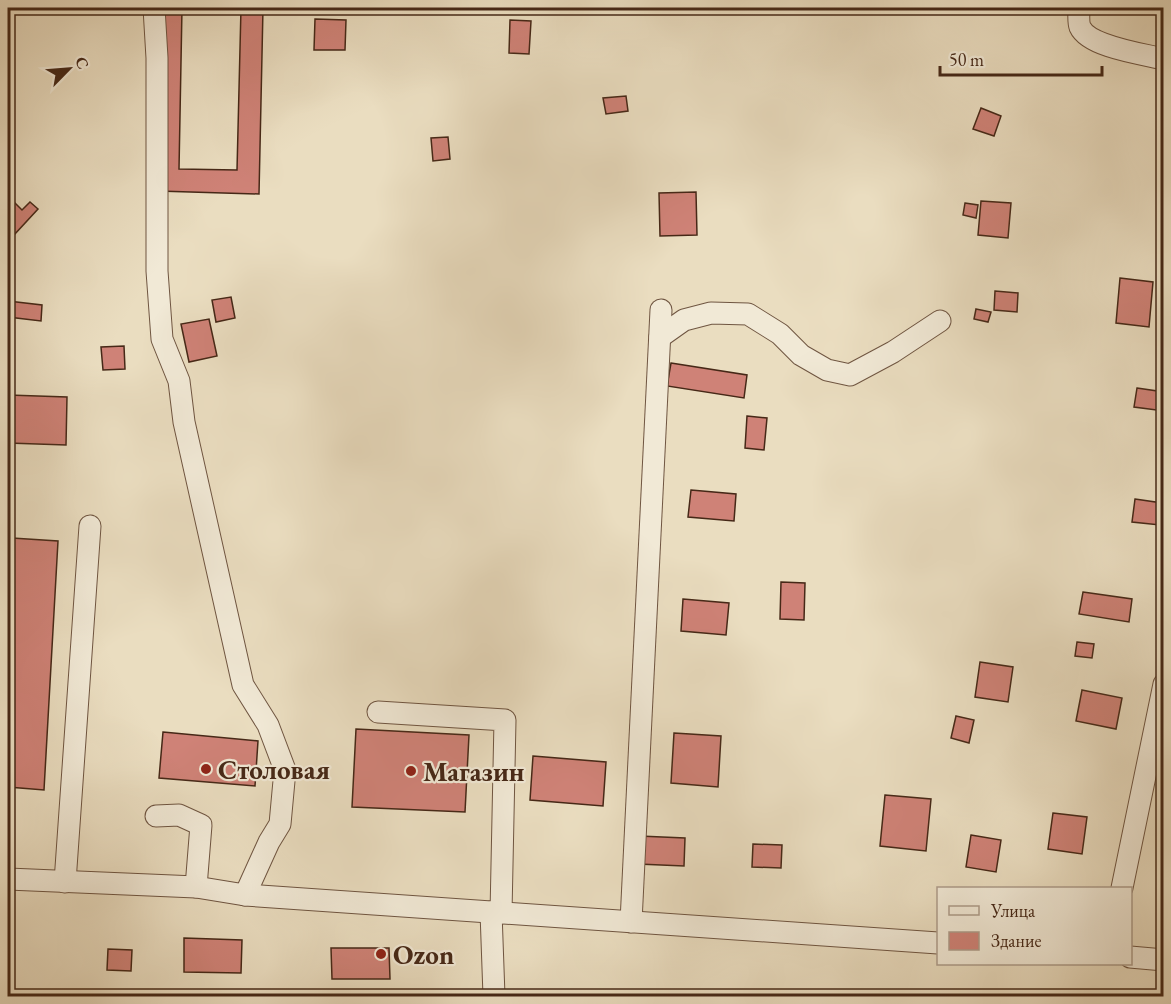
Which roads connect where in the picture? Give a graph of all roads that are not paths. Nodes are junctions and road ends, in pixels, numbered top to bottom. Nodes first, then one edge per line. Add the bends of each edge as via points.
1 (154, 8) edge
2 (1079, 8) edge
3 (1164, 59) edge
4 (661, 310) dead end
5 (940, 321) dead end
6 (660, 337) junction
7 (90, 526) dead end
8 (1164, 684) edge
9 (378, 712) dead end
10 (156, 816) dead end
11 (8, 879) edge
12 (64, 882) junction
13 (196, 886) junction
14 (1122, 887) edge
15 (245, 895) junction
16 (496, 913) junction
17 (631, 922) junction
18 (937, 944) edge
19 (1132, 957) edge
20 (1164, 960) edge
21 (494, 996) edge

1 - 15 street via 157,271 162,339 179,381 184,422 243,685 268,725 285,770 280,824
2 - 3 street via 1080,26 1090,38
4 - 6 street
5 - 6 street via 850,375 827,370 801,355 780,334 748,314 711,313 684,320
6 - 17 street
7 - 12 street
8 - 14 street
9 - 16 street via 505,720
10 - 13 street via 179,815 201,825
11 - 12 street
12 - 13 street
13 - 15 street
15 - 16 street
16 - 17 street
16 - 21 street
17 - 18 street
19 - 20 street

